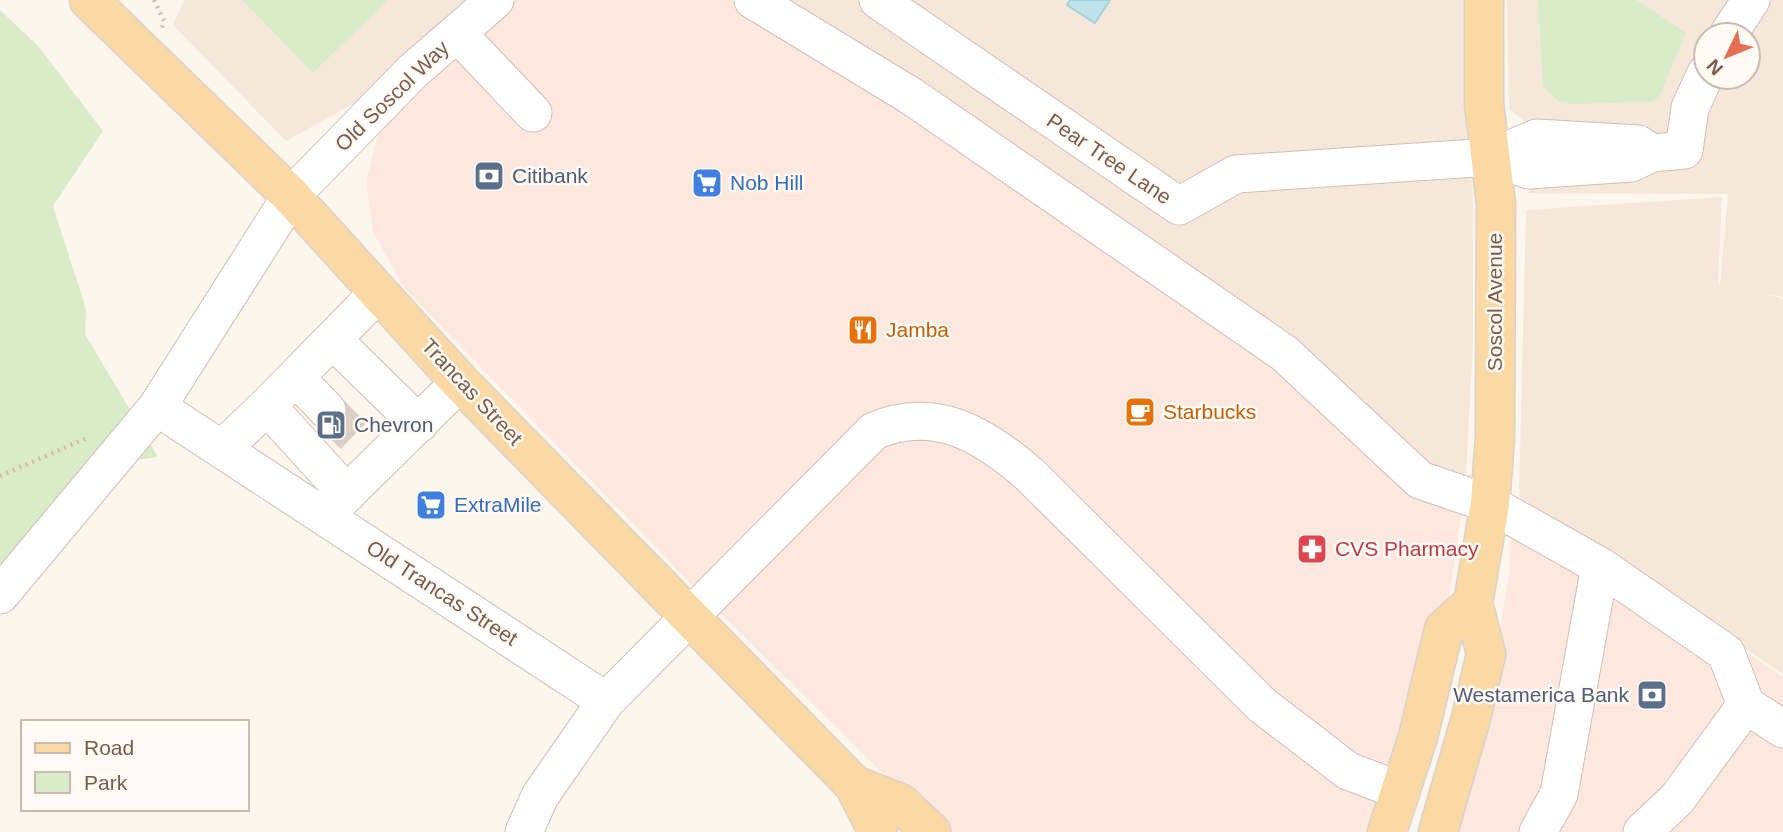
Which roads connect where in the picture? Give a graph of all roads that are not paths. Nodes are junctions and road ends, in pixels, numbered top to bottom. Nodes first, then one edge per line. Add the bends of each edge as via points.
1 (495, 0) edge
2 (753, 0) edge
3 (878, 0) edge
4 (1485, 0) edge
5 (1751, 0) edge
6 (99, 9) edge
7 (1737, 21) edge
8 (457, 33) junction
9 (1698, 91) edge
10 (533, 113) dead end
11 (1492, 157) junction
12 (291, 196) junction
13 (379, 292) junction
14 (334, 341) junction
15 (296, 378) junction
16 (460, 382) junction
17 (267, 406) junction
18 (157, 407) junction
19 (327, 410) tunnel mouth
20 (419, 424) junction
21 (222, 449) junction
22 (1490, 504) junction
23 (336, 505) junction
24 (1601, 566) junction
25 (0, 595) edge
26 (1473, 603) junction
27 (699, 609) junction
28 (1436, 671) junction
29 (606, 701) junction
30 (1746, 705) junction
31 (1783, 729) edge
32 (854, 785) junction
33 (1401, 790) junction
34 (524, 832) edge
35 (878, 832) edge
36 (931, 832) edge
37 (1387, 832) edge
38 (1414, 832) edge
39 (1438, 832) edge
40 (1538, 832) edge
41 (1642, 832) edge

1 - 8 street, Old Soscol Way
2 - 22 street via 911,96 1284,353 1420,480
3 - 11 street, Pear Tree Lane via 1179,206 1236,174
4 - 11 main road, Soscol Avenue via 1484,103
5 - 7 street
6 - 12 main road, Trancas Street
8 - 10 street
8 - 12 street, Old Soscol Way
9 - 11 street, Pear Tree Lane via 1690,108 1684,150 1652,153 1631,163 1529,170
11 - 22 main road, Soscol Avenue via 1495,437
12 - 13 main road, Trancas Street
12 - 18 street, Old Soscol Way
13 - 14 street
13 - 16 main road, Trancas Street
14 - 15 street
14 - 20 street
15 - 17 street
15 - 19 street
16 - 20 street
16 - 27 main road, Trancas Street
17 - 21 street
17 - 23 street
18 - 21 street, Old Trancas Street
18 - 25 street, Old Soscol Way
20 - 23 street via 370,451
21 - 23 street, Old Trancas Street
22 - 24 street
22 - 26 main road, Soscol Avenue
23 - 29 street, Old Trancas Street
24 - 30 street via 1726,653
24 - 40 street via 1559,794
26 - 28 main road via 1444,629
26 - 39 main road, Soscol Avenue via 1486,654
27 - 29 street
27 - 32 main road, Trancas Street
27 - 33 street via 874,431 920,422 963,428 996,446 1029,474 1262,705 1348,771
28 - 33 main road
28 - 38 main road via 1445,681 1449,706
29 - 34 street via 540,796
30 - 31 street
30 - 41 street via 1677,799
32 - 35 main road, Trancas Street
32 - 36 main road, Trancas Street via 900,803
33 - 37 main road

